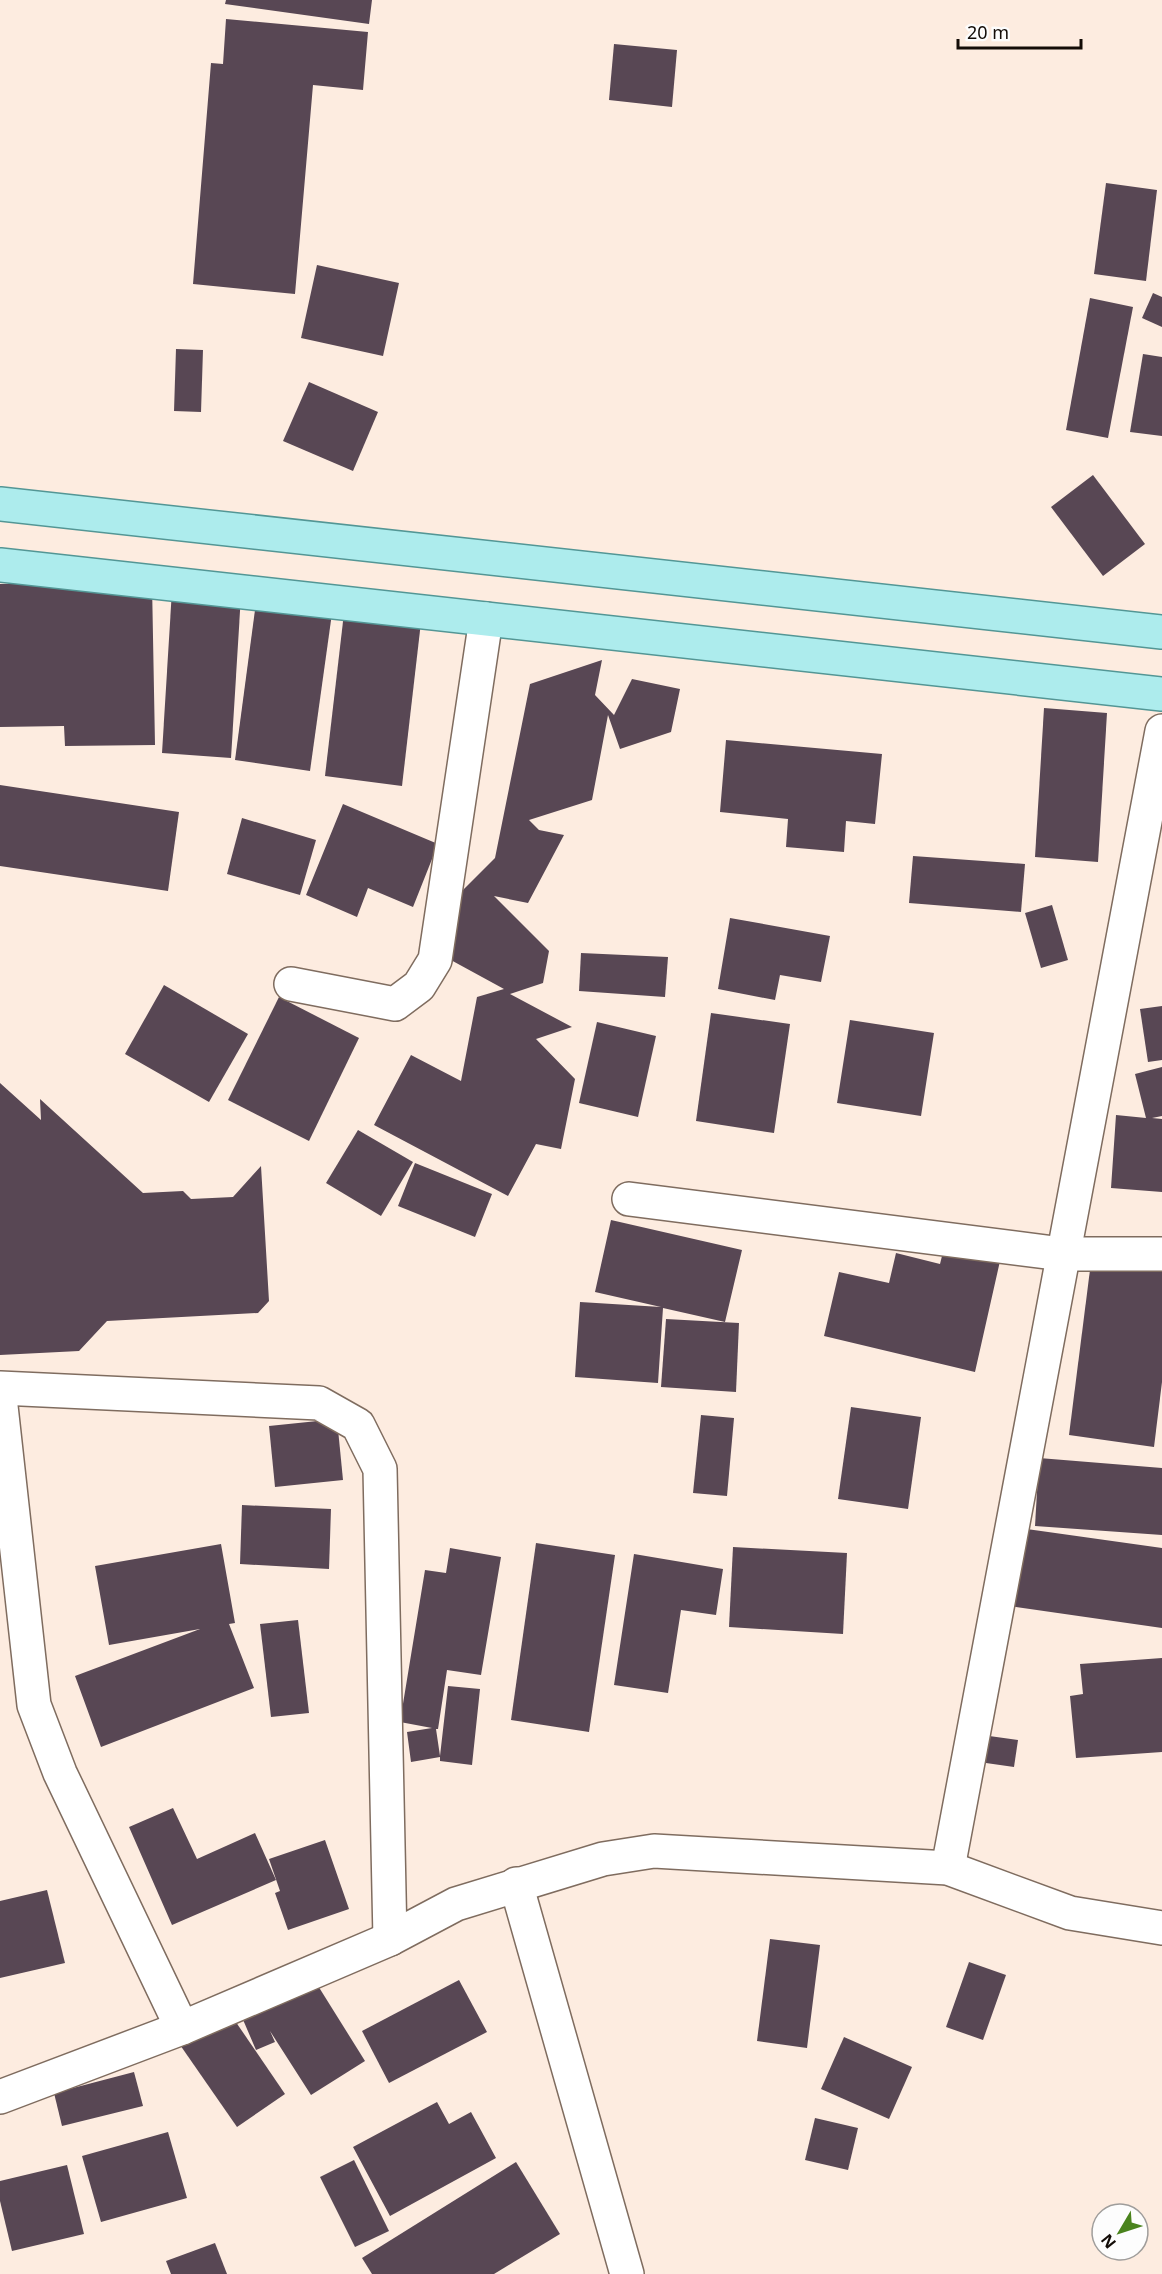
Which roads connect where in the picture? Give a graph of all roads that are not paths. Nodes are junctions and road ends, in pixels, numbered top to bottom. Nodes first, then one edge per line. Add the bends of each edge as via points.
1 (0, 504) edge
2 (0, 565) edge
3 (486, 619) junction
4 (1162, 632) edge
5 (1162, 694) edge
6 (1162, 731) edge
7 (291, 984) dead end
8 (629, 1199) dead end
9 (1062, 1254) junction
10 (1162, 1254) edge
11 (0, 1388) edge
12 (0, 1397) edge
13 (948, 1868) junction
14 (516, 1884) junction
15 (1162, 1928) edge
16 (390, 1939) junction
17 (182, 2028) junction
18 (0, 2097) edge
19 (627, 2274) edge

1 - 4 main road
2 - 3 main road
3 - 5 main road
3 - 7 street via 435,960 419,986 395,1004
6 - 9 street
8 - 9 street
9 - 10 street
9 - 13 street
11 - 16 street via 319,1403 358,1425 380,1468
12 - 17 street via 34,1705 60,1773
13 - 14 street via 654,1851 603,1859
13 - 15 street via 1070,1913
14 - 16 street via 456,1904
14 - 19 street
16 - 17 street
17 - 18 street

